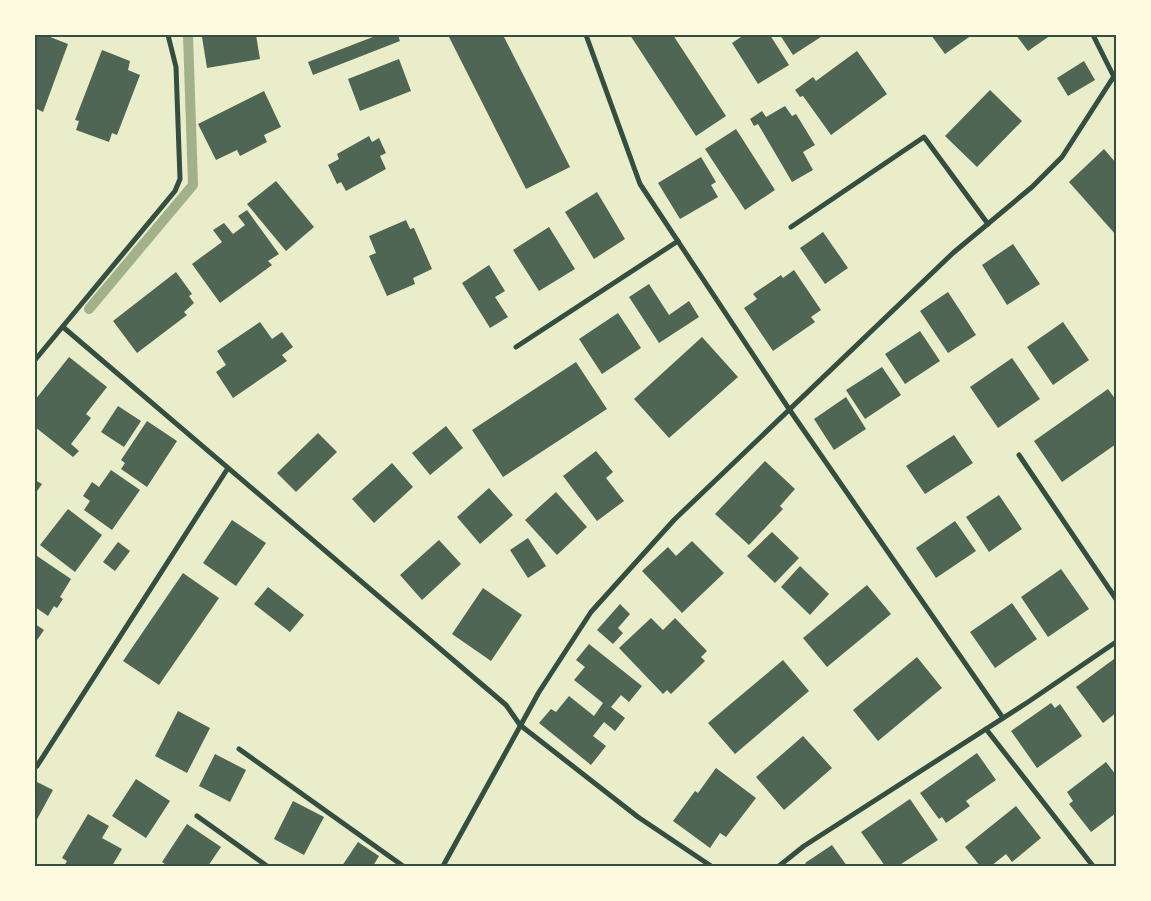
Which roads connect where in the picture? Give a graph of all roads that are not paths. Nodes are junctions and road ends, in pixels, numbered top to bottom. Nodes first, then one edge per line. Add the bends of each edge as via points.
1 (168, 35) edge
2 (586, 35) edge
3 (1093, 35) edge
4 (1115, 77) edge
5 (988, 224) junction
6 (791, 227) dead end
7 (678, 241) junction
8 (63, 326) junction
9 (516, 347) dead end
10 (35, 360) edge
11 (789, 409) junction
12 (1019, 455) dead end
13 (228, 468) junction
14 (1116, 599) edge
15 (1116, 642) edge
16 (1003, 718) junction
17 (520, 725) junction
18 (986, 729) junction
19 (239, 750) dead end
20 (37, 766) dead end
21 (197, 816) dead end
22 (267, 866) edge
23 (403, 866) edge
24 (443, 866) edge
25 (711, 866) edge
26 (779, 866) edge
27 (1093, 866) edge

1 - 8 street via 176,67 180,179 175,192
2 - 7 street via 640,184
3 - 4 street
4 - 5 street via 1062,157
5 - 6 street via 924,137
5 - 11 street via 953,253
7 - 9 street
7 - 11 street
8 - 10 street
8 - 13 street
11 - 16 street
11 - 17 street via 674,520 591,612
12 - 14 street
13 - 17 street via 506,704
13 - 20 street
15 - 16 street
16 - 18 street
17 - 24 street
17 - 25 street via 638,817
18 - 26 street via 804,846
18 - 27 street
19 - 23 street
21 - 22 street

